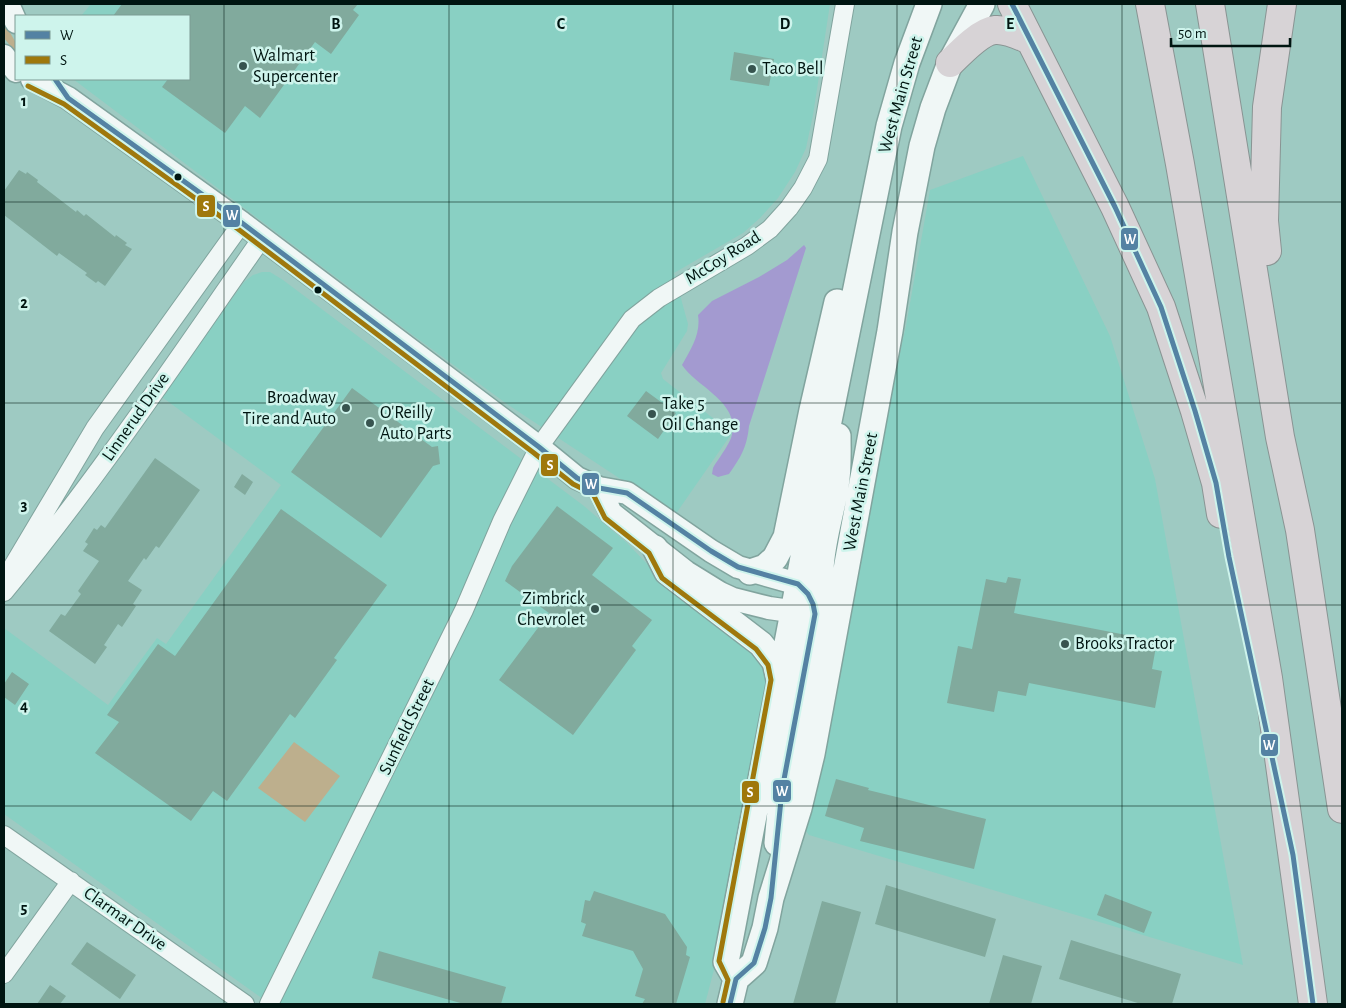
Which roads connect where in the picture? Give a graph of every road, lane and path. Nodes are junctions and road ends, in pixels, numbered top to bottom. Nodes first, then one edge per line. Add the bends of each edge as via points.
1 (8, 4) edge
2 (844, 4) edge
3 (930, 4) edge
4 (982, 4) edge
5 (1012, 4) edge
6 (1150, 4) edge
7 (1210, 4) edge
8 (1282, 4) edge
9 (15, 20) edge
10 (1030, 40) junction
11 (4, 56) edge
12 (950, 63) junction
13 (15, 70) edge
14 (34, 80) edge
15 (56, 80) edge
16 (68, 98) junction
17 (876, 187) junction
18 (242, 223) junction
19 (262, 238) junction
20 (836, 390) junction
21 (1280, 437) junction
22 (539, 447) junction
23 (599, 488) junction
24 (655, 548) junction
25 (744, 570) junction
26 (4, 581) edge
27 (798, 584) junction
28 (832, 591) junction
29 (4, 592) edge
30 (815, 614) junction
31 (779, 680) junction
32 (1342, 809) edge
33 (4, 835) edge
34 (1293, 856) junction
35 (71, 881) junction
36 (4, 974) edge
37 (736, 979) junction
38 (245, 1004) edge
39 (269, 1004) edge
40 (730, 1004) edge
41 (1313, 1004) edge

1 - 9 street
2 - 22 street, McCoy Road via 818,159 790,208 747,246 659,298 632,318
3 - 17 main road, West Main Street via 904,72
4 - 12 main road, West Main Street
5 - 10 highway
6 - 34 highway via 1265,659
7 - 21 highway
8 - 21 highway via 1267,107 1264,221 1277,337
10 - 12 highway via 995,30 969,44
10 - 34 highway via 1115,207 1161,308 1195,411 1216,483
11 - 13 street
12 - 28 main road, West Main Street via 922,146 863,485
14 - 16 street
15 - 16 street
16 - 18 street
17 - 20 main road, West Main Street
17 - 25 main road via 856,222 786,537 776,558 765,566
18 - 19 street
18 - 26 street, Linnerud Drive via 95,428
19 - 22 street
19 - 29 street, Linnerud Drive via 108,457
20 - 27 main road, West Main Street
20 - 28 main road via 836,485 822,555
21 - 32 highway via 1300,530
22 - 23 street via 577,478
22 - 39 street, Sunfield Street via 502,521 464,610
23 - 24 street via 611,513
23 - 25 street via 627,493
24 - 25 street via 668,541 707,564
24 - 30 street via 720,593 744,602
24 - 31 main road via 667,572 761,644 775,662
25 - 27 street
27 - 28 street
27 - 30 main road, West Main Street
28 - 30 main road, West Main Street
30 - 31 main road, West Main Street
30 - 37 main road, West Main Street via 812,754 754,963
31 - 37 main road, West Main Street via 726,962
33 - 35 street, Clarmar Drive
34 - 41 highway
35 - 36 street
35 - 38 street, Clarmar Drive
37 - 40 main road

